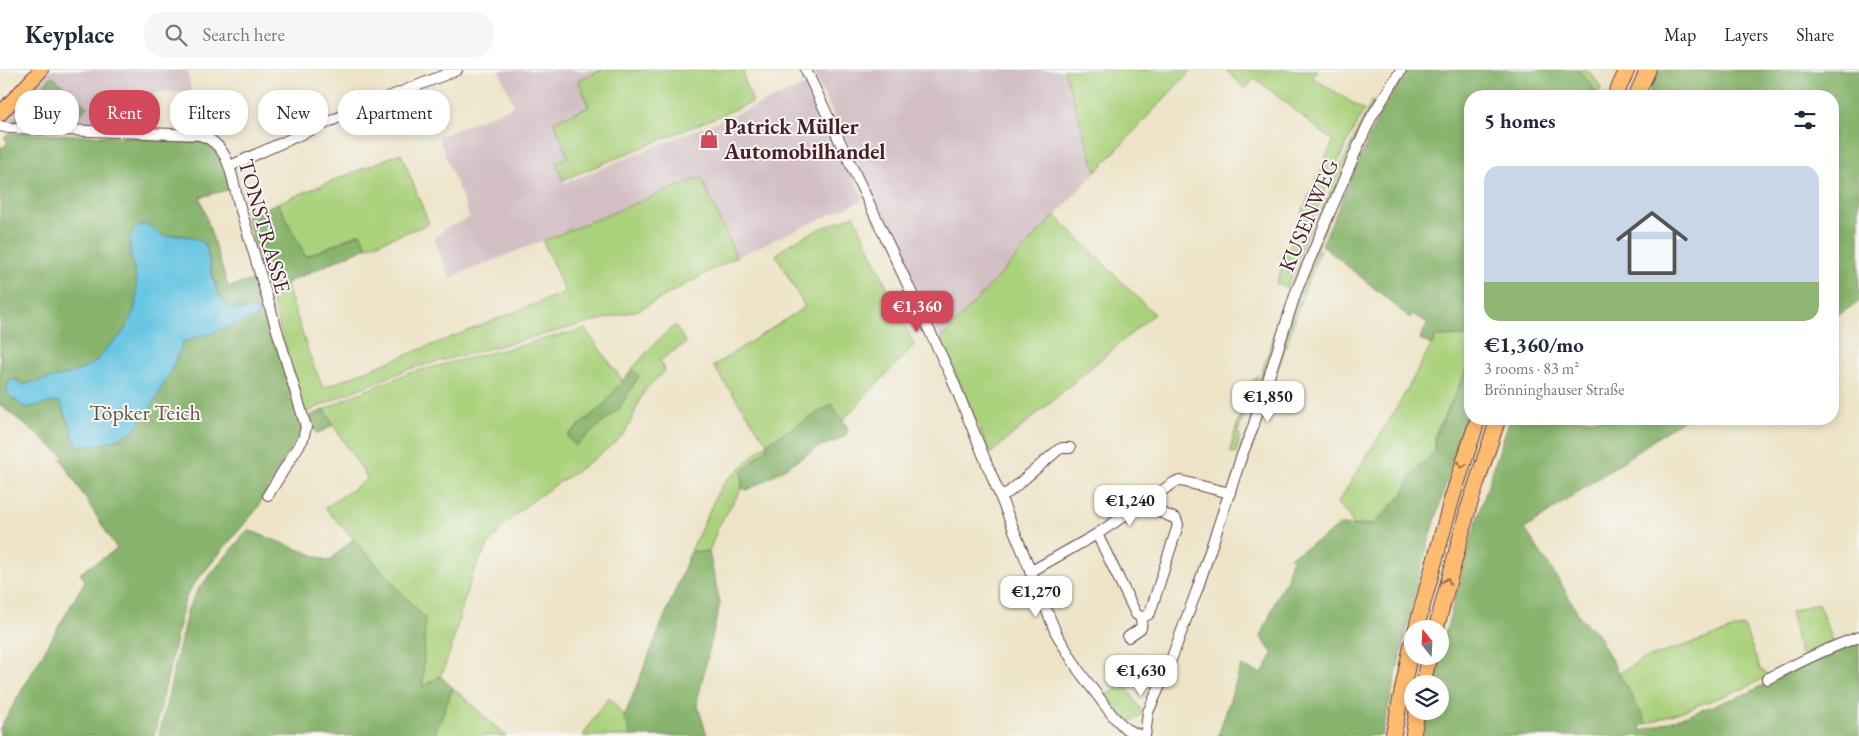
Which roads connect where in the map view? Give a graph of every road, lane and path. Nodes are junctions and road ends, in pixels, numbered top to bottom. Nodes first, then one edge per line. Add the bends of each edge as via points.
1 (41, 70) edge
2 (457, 70) edge
3 (806, 70) edge
4 (1400, 70) edge
5 (1628, 70) edge
6 (1648, 70) edge
7 (1618, 90) edge
8 (1639, 90) edge
9 (0, 114) edge
10 (0, 126) edge
11 (230, 166) junction
12 (1476, 425) edge
13 (1496, 425) edge
14 (1070, 448) dead end
15 (1230, 493) junction
16 (268, 495) dead end
17 (1001, 496) junction
18 (1147, 501) junction
19 (1097, 534) junction
20 (1030, 572) junction
21 (1142, 617) junction
22 (1418, 620) edge
23 (1438, 620) edge
24 (1128, 637) dead end
25 (1859, 637) edge
26 (1408, 665) edge
27 (1767, 679) dead end
28 (1415, 720) edge
29 (1141, 736) edge
30 (1145, 736) edge
31 (1393, 736) edge
32 (1412, 736) edge

1 - 9 main road
2 - 11 street via 353,111
3 - 17 street via 951,376
4 - 15 street, KUSENWEG via 1372,116 1296,292
5 - 7 highway
6 - 8 highway
10 - 11 street, TONSTRASSE via 200,135 218,145
11 - 16 street, TONSTRASSE via 306,427 303,438
12 -> 22 highway
23 -> 13 highway via 1468,509
14 - 17 street via 1058,450 1010,492
15 - 18 street via 1178,481
15 - 30 street, KUSENWEG
17 - 20 street
18 - 19 street
18 - 21 street via 1153,509 1176,519 1178,525 1150,613
19 - 20 street
19 - 21 street via 1135,612
20 - 29 street via 1056,633 1079,671 1118,722 1129,732
21 - 24 street via 1141,628
25 - 27 street via 1802,660
26 - 31 highway
28 - 32 highway

